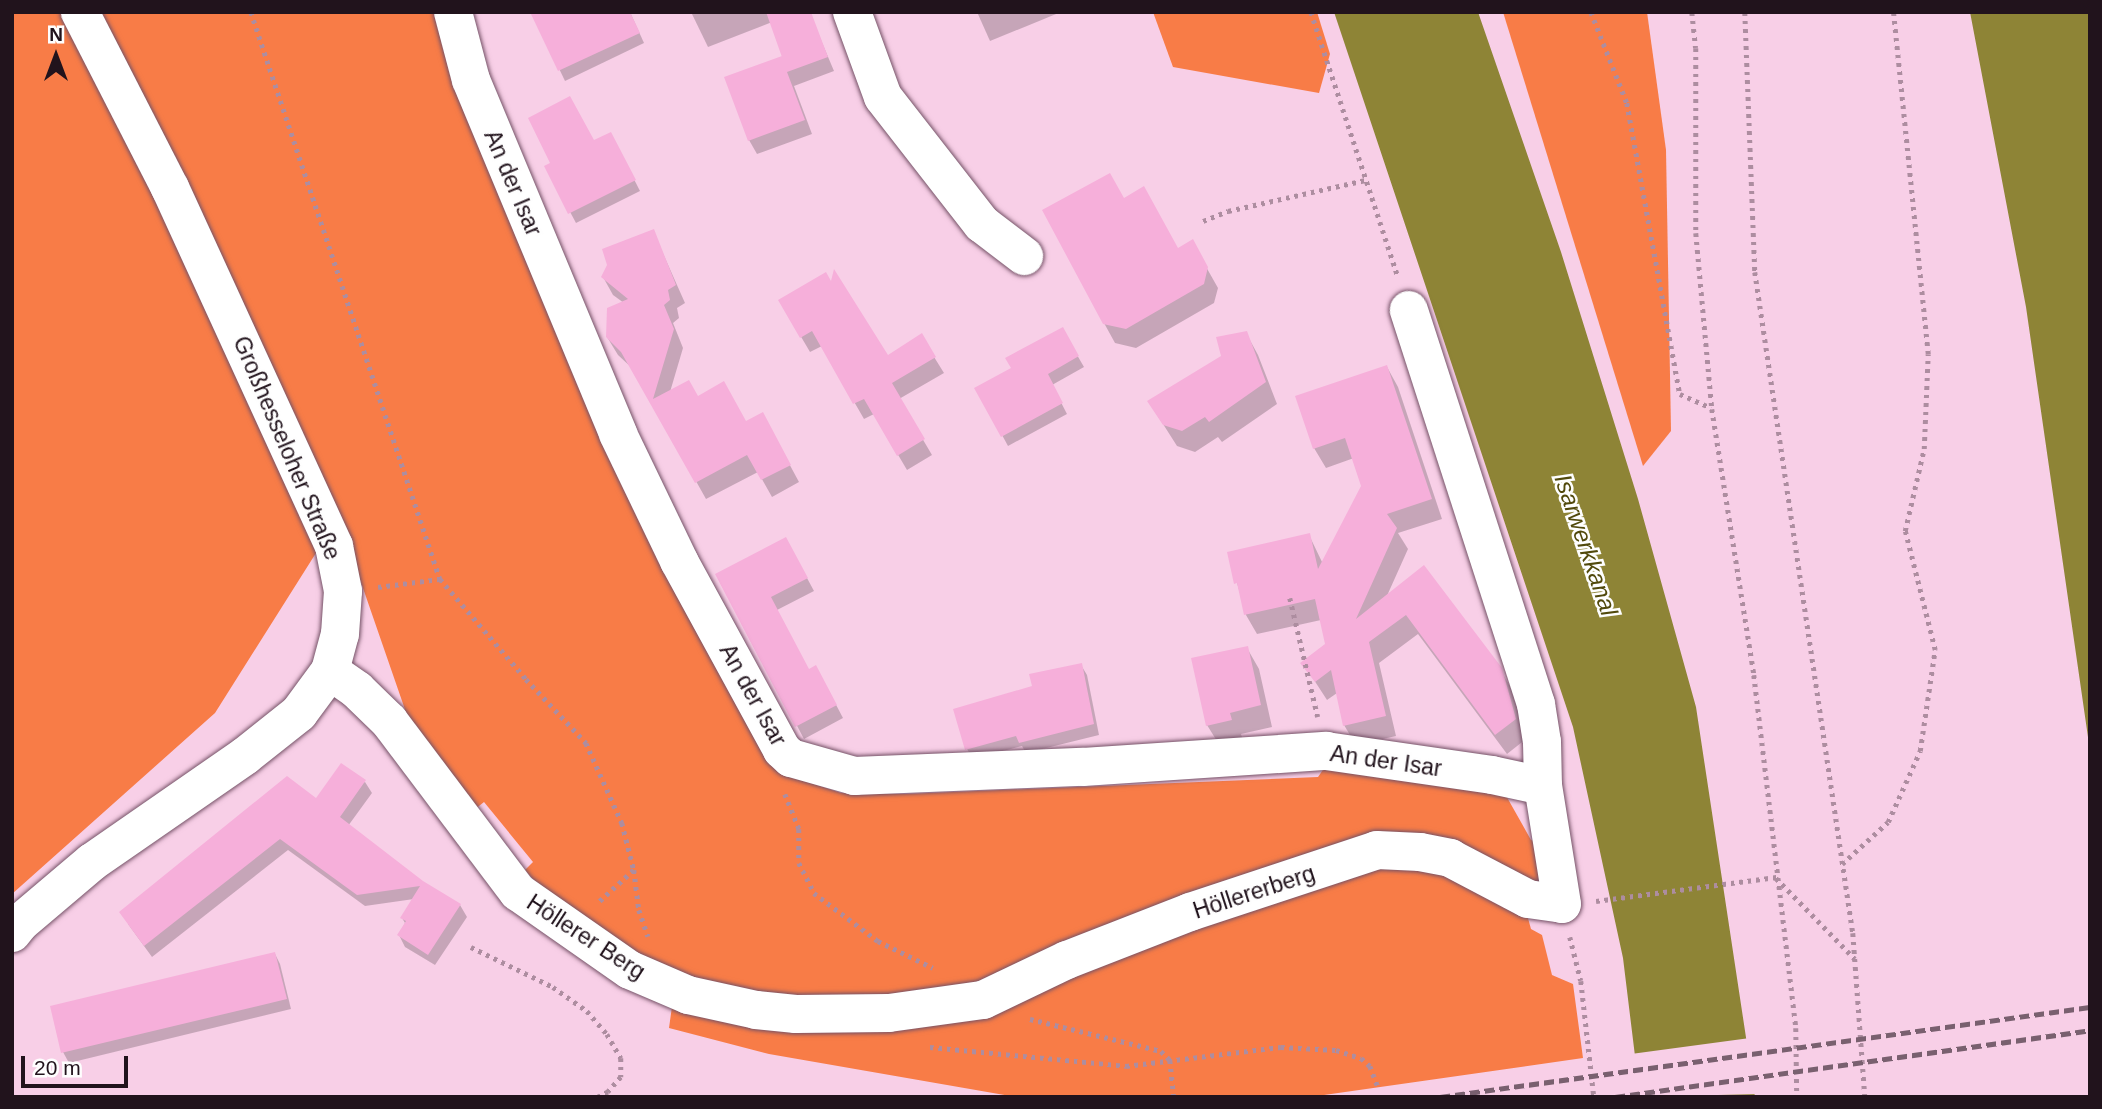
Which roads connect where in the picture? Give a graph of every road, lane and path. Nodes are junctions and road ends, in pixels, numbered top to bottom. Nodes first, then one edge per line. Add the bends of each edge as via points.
1 (80, 12) edge
2 (251, 12) edge
3 (453, 12) edge
4 (852, 12) edge
5 (1311, 12) edge
6 (1591, 12) edge
7 (1692, 12) edge
8 (1745, 12) edge
9 (1893, 12) edge
10 (1366, 180) junction
11 (1203, 221) dead end
12 (1024, 256) dead end
13 (1409, 310) joint
14 (1712, 408) junction
15 (440, 579) junction
16 (343, 591) junction
17 (1290, 598) dead end
18 (330, 671) junction
19 (1326, 751) junction
20 (785, 786) dead end
21 (1543, 786) junction
22 (1842, 864) junction
23 (634, 870) junction
24 (1776, 877) junction
25 (1545, 901) junction
26 (1605, 901) dead end
27 (570, 931) junction
28 (12, 933) edge
29 (649, 940) dead end
30 (471, 947) dead end
31 (1855, 960) junction
32 (940, 972) dead end
33 (983, 1000) joint
34 (1028, 1018) dead end
35 (920, 1046) dead end
36 (1170, 1060) junction
37 (1379, 1089) dead end
38 (598, 1097) edge
39 (1174, 1097) edge
40 (1594, 1097) edge
41 (1797, 1097) edge
42 (1866, 1097) edge

1 - 16 street, Großhesseloher Straße via 170,188 303,477 334,546
2 - 15 path
3 - 19 street, An der Isar via 471,80 618,434 679,561 782,750 791,758 854,776
4 - 12 street via 884,97 982,223
5 - 10 path
6 - 14 path via 1627,103 1680,394
7 - 14 path via 1696,233
8 - 22 path via 1755,272
9 - 22 path via 1928,354 1924,449 1905,531 1935,650 1920,751 1888,822
10 - 11 path via 1228,211
10 - 13 path
13 - 21 street via 1536,704
14 - 24 path via 1754,676
15 - 16 path
15 - 23 path via 586,743 622,823
16 - 18 street, Großhesseloher Straße via 340,634
17 - 19 path
18 - 27 street, Höllerer Berg via 389,721 518,892
18 - 28 street, Großhesseloher Straße via 299,713 92,862
19 - 21 street, An der Isar
20 - 32 path via 799,829 799,863 814,893 878,941
21 - 25 street
22 - 31 path
23 - 27 path
23 - 29 path
24 - 26 path
24 - 31 path
24 - 41 path via 1796,1028
25 - 33 street, Höllererberg via 1450,858 1377,850 1190,912 1067,960
25 - 40 path via 1581,981
27 - 33 street, Höllerer Berg via 630,970 688,995 756,1010 889,1013
30 - 38 path via 553,987 587,1011 607,1034 621,1058 621,1077
31 - 42 path
34 - 36 path via 1161,1051
35 - 36 path via 1126,1066
36 - 37 path via 1281,1047 1336,1050 1370,1066
36 - 39 path

